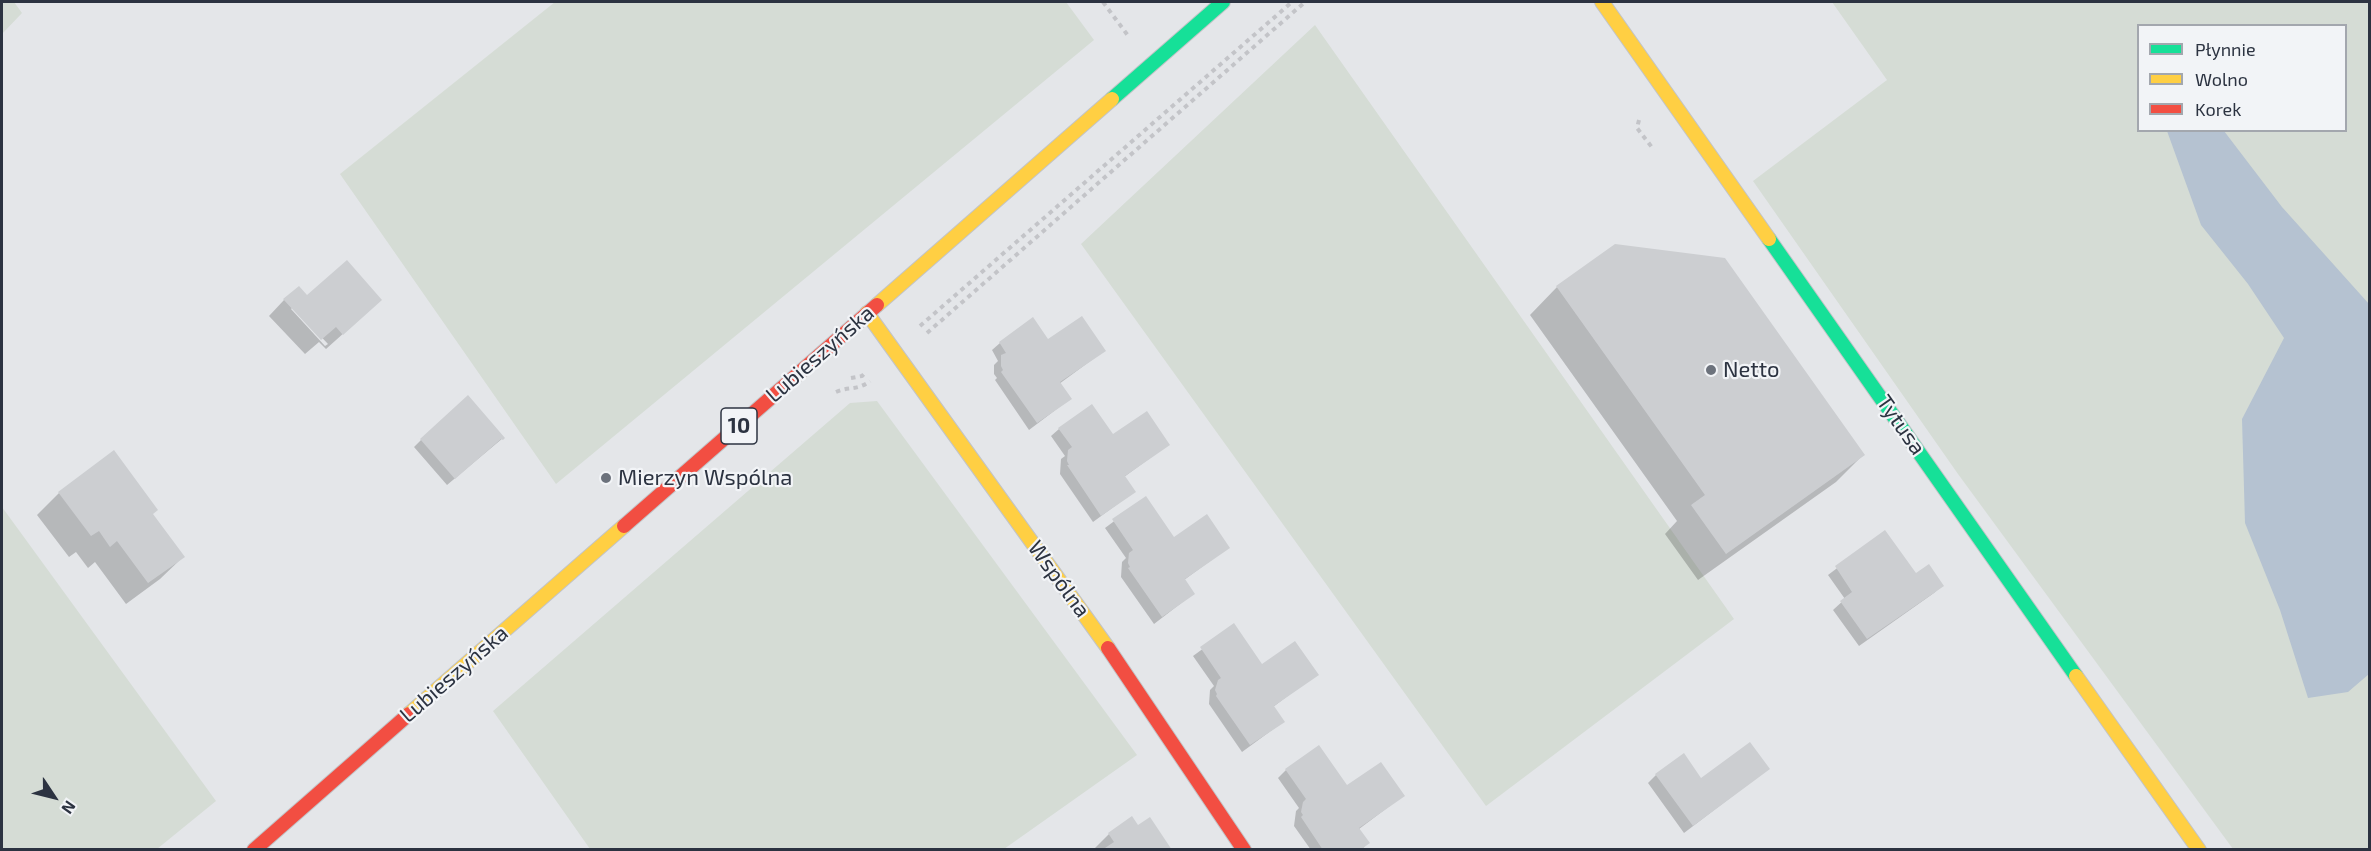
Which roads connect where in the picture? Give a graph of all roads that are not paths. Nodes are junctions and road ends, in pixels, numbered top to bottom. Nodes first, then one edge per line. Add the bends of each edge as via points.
1 (1223, 2) edge
2 (1602, 2) edge
3 (867, 312) junction
4 (254, 849) edge
5 (1244, 849) edge
6 (2199, 849) edge

1 - 3 street, Lubieszyńska / 10
2 - 6 street, Tytusa
3 - 4 street, Lubieszyńska / 10
3 - 5 street, Wspólna via 1137,688

